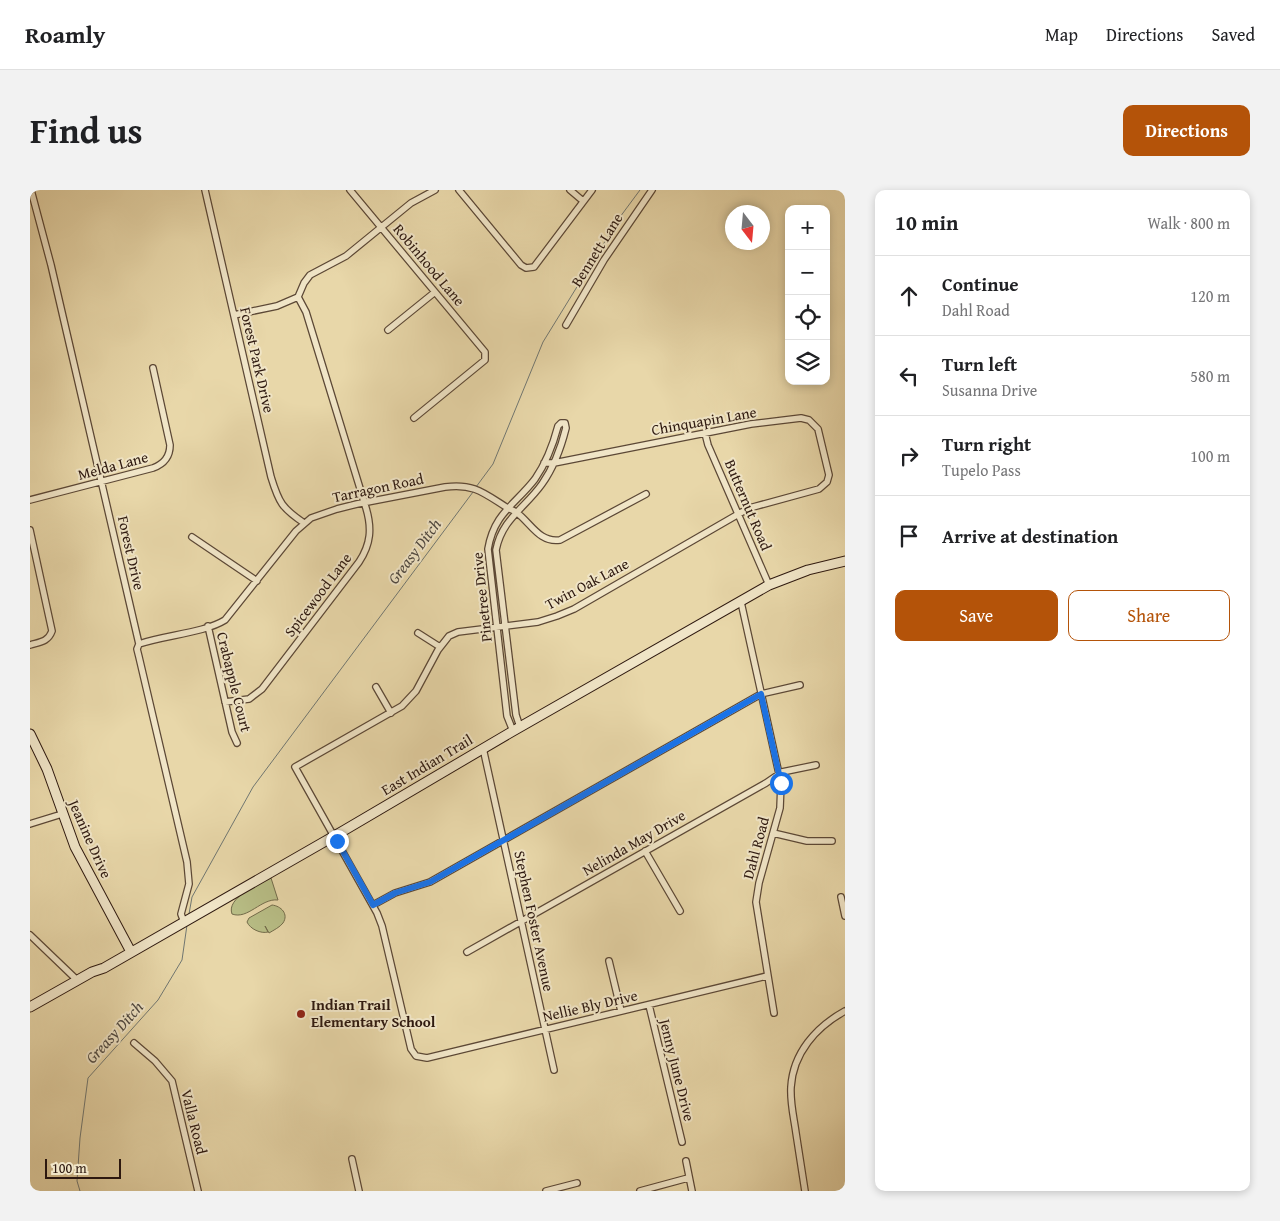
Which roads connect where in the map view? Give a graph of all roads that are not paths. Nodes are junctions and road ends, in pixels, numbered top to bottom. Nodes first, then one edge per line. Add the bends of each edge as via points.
1 (31, 190) edge
2 (205, 190) edge
3 (350, 190) edge
4 (435, 190) edge
5 (459, 190) edge
6 (570, 190) edge
7 (592, 190) edge
8 (652, 190) edge
9 (583, 201) junction
10 (381, 228) junction
11 (435, 292) junction
12 (298, 297) junction
13 (234, 315) junction
14 (566, 326) dead end
15 (388, 330) dead end
16 (153, 368) dead end
17 (414, 418) dead end
18 (705, 433) junction
19 (554, 463) junction
20 (544, 464) junction
21 (830, 475) joint
22 (102, 482) junction
23 (646, 494) dead end
24 (30, 500) edge
25 (364, 503) junction
26 (507, 508) junction
27 (516, 512) junction
28 (738, 514) junction
29 (304, 523) junction
30 (30, 530) edge
31 (192, 537) dead end
32 (845, 561) edge
33 (257, 581) junction
34 (769, 586) junction
35 (741, 602) junction
36 (208, 626) junction
37 (505, 627) junction
38 (496, 628) junction
39 (418, 633) dead end
40 (139, 644) junction
41 (30, 645) edge
42 (440, 647) junction
43 (800, 685) dead end
44 (376, 687) dead end
45 (761, 694) junction
46 (226, 702) junction
47 (391, 713) junction
48 (516, 729) junction
49 (30, 734) edge
50 (236, 743) dead end
51 (483, 748) junction
52 (816, 765) dead end
53 (778, 774) junction
54 (62, 814) junction
55 (30, 824) edge
56 (774, 833) junction
57 (334, 836) junction
58 (504, 840) junction
59 (832, 841) dead end
60 (645, 851) junction
61 (841, 897) dead end
62 (373, 905) junction
63 (680, 911) dead end
64 (845, 916) edge
65 (184, 922) junction
66 (521, 922) junction
67 (30, 935) edge
68 (131, 952) junction
69 (467, 952) dead end
70 (609, 961) dead end
71 (767, 976) junction
72 (77, 980) junction
73 (649, 1005) junction
74 (30, 1007) edge
75 (621, 1011) junction
76 (845, 1011) edge
77 (774, 1013) dead end
78 (545, 1030) junction
79 (134, 1043) dead end
80 (554, 1070) dead end
81 (682, 1142) dead end
82 (352, 1159) dead end
83 (686, 1161) dead end
84 (688, 1178) junction
85 (577, 1183) dead end
86 (198, 1191) edge
87 (359, 1191) edge
88 (546, 1191) edge
89 (640, 1191) edge
90 (692, 1191) edge
91 (805, 1191) edge

1 - 22 street, Forest Drive
2 - 13 street, Forest Park Drive
3 - 10 street, Robinhood Lane
4 - 10 street via 410,203
5 - 9 street via 522,265 529,268 534,267
6 - 9 street
7 - 9 street
8 - 14 street, Bennett Lane via 600,266
10 - 11 street, Robinhood Lane
10 - 12 street via 346,256 310,276
11 - 15 street
11 - 17 street, Robinhood Lane via 486,357
12 - 13 street via 277,306
12 - 25 street, Spicewood Lane via 306,312
13 - 29 street, Forest Park Drive via 276,493 283,508
16 - 22 street, Melda Lane via 170,445 168,455 158,466
18 - 19 street, Chinquapin Lane
18 - 21 street, Chinquapin Lane via 792,418 805,419 818,429
18 - 28 street, Butternut Road
19 - 20 street, Chinquapin Lane
19 - 20 street, Pinetree Drive via 566,428 564,423 558,426
19 - 27 street, Pinetree Drive via 542,484
20 - 26 street, Pinetree Drive via 529,487
21 - 28 street, Twin Oak Lane via 819,489
22 - 24 street, Melda Lane
22 - 40 street, Forest Drive
23 - 27 street, Tarragon Road via 560,540 552,541 541,536
25 - 26 street, Tarragon Road via 457,486 483,492
25 - 29 street, Tarragon Road via 328,512
25 - 46 street, Spicewood Lane via 370,534 359,562 262,689 249,698
26 - 27 street, Tarragon Road
26 - 38 street, Pinetree Drive via 491,533 488,549
27 - 37 street, Pinetree Drive via 504,528 496,550
28 - 34 street, Butternut Road
28 - 37 street, Twin Oak Lane via 574,609 544,621
29 - 33 street, Tarragon Road
30 - 41 street via 52,631 44,641
31 - 33 street
32 - 34 main road, East Indian Trail via 808,570
33 - 36 street, Tarragon Road via 228,617
34 - 35 main road, East Indian Trail
35 - 45 street, Dahl Road
35 - 48 main road, East Indian Trail
36 - 40 street, Tarragon Road
36 - 46 street, Crabapple Court
37 - 38 street, Twin Oak Lane
37 - 48 street, Pinetree Drive
38 - 42 street, Twin Oak Lane via 458,632 449,636
38 - 48 street, Pinetree Drive via 507,716
39 - 42 street
40 - 65 street, Forest Drive via 137,649 189,874 181,910
42 - 47 street, Twin Oak Lane via 416,691
43 - 45 street
44 - 47 street
45 - 53 street, Dahl Road
45 - 58 street
46 - 50 street, Crabapple Court
47 - 57 street, Twin Oak Lane via 295,767
48 - 51 main road, East Indian Trail
49 - 54 main road, Jeanine Drive
51 - 57 main road, East Indian Trail
51 - 58 street, Stephen Foster Avenue
52 - 53 street, Nelinda May Drive
53 - 56 street, Dahl Road via 781,796
53 - 60 street, Nelinda May Drive
54 - 55 street
54 - 68 main road, Jeanine Drive via 83,863
56 - 59 street via 807,841
56 - 71 street, Dahl Road via 756,902
57 - 62 street
57 - 65 main road, East Indian Trail
58 - 62 street via 430,882 395,893
58 - 66 street, Stephen Foster Avenue
60 - 63 street
60 - 66 street, Nelinda May Drive
61 - 64 street
62 - 78 street, Nellie Bly Drive via 382,926 411,1049 419,1058
65 - 68 main road, East Indian Trail
66 - 69 street, Nelinda May Drive
66 - 78 street, Stephen Foster Avenue
67 - 72 street
68 - 72 main road, East Indian Trail
70 - 75 street
71 - 73 street, Nellie Bly Drive
71 - 77 street, Dahl Road
72 - 74 main road, East Indian Trail
73 - 75 street, Nellie Bly Drive
73 - 81 street, Jenny June Drive
75 - 78 street, Nellie Bly Drive
76 - 91 street via 821,1028 805,1046 792,1077 792,1108
78 - 80 street, Stephen Foster Avenue
79 - 86 street, Valla Road via 172,1082
82 - 87 street
83 - 84 street
84 - 89 street
84 - 90 street
85 - 88 street

